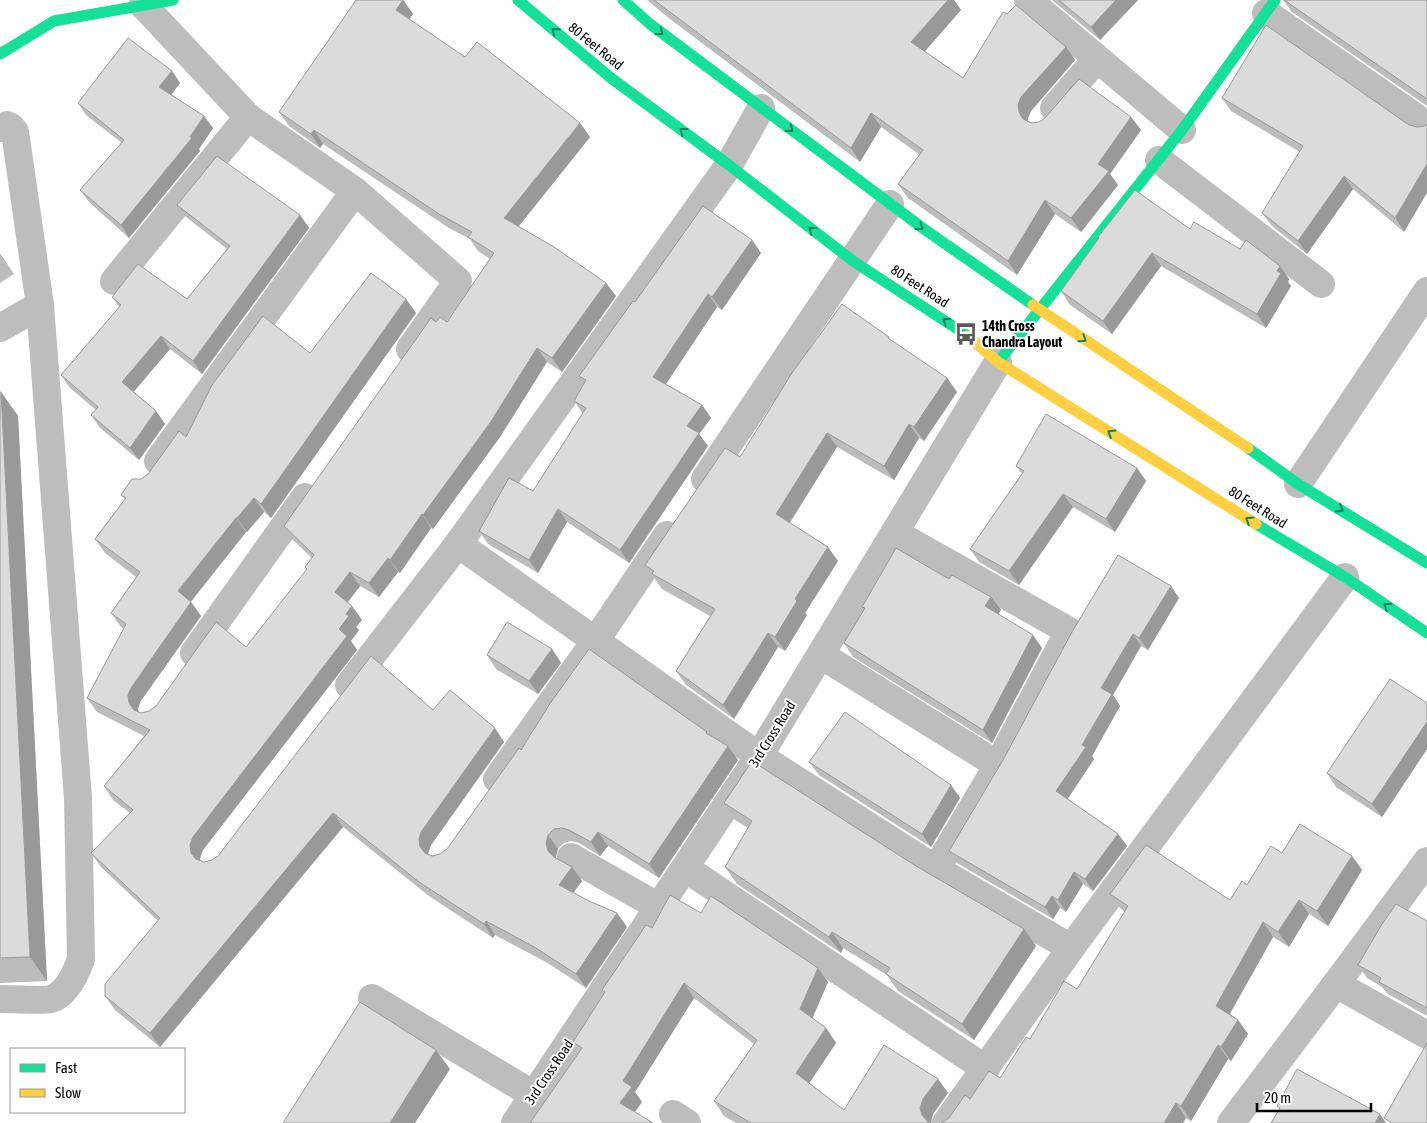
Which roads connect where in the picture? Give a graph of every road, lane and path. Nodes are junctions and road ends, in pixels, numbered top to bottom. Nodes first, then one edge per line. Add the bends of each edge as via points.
1 (173, 0) edge
2 (518, 0) edge
3 (623, 0) edge
4 (1028, 0) edge
5 (143, 5) junction
6 (1270, 7) edge
7 (0, 54) edge
8 (1097, 59) junction
9 (762, 108) junction
10 (248, 117) junction
11 (1043, 121) edge
12 (1427, 125) edge
13 (0, 128) edge
14 (1182, 130) junction
15 (1158, 160) junction
16 (729, 165) junction
17 (355, 192) junction
18 (890, 204) junction
19 (853, 261) junction
20 (114, 281) dead end
21 (1321, 284) dead end
22 (1427, 291) edge
23 (40, 305) junction
24 (1040, 310) junction
25 (0, 328) edge
26 (998, 362) junction
27 (395, 370) edge
28 (320, 476) edge
29 (145, 478) edge
30 (1298, 484) junction
31 (894, 533) junction
32 (458, 544) junction
33 (1427, 563) edge
34 (1345, 578) junction
35 (1427, 633) edge
36 (596, 640) junction
37 (821, 655) junction
38 (182, 670) edge
39 (337, 702) edge
40 (759, 756) junction
41 (998, 765) junction
42 (483, 799) edge
43 (571, 857) dead end
44 (1427, 861) edge
45 (685, 868) junction
46 (936, 868) junction
47 (659, 907) junction
48 (1071, 948) junction
49 (1336, 984) junction
50 (0, 998) edge
51 (372, 998) dead end
52 (1427, 1035) edge
53 (986, 1069) junction
54 (534, 1095) junction
55 (515, 1123) edge
56 (946, 1123) edge
57 (1231, 1123) edge

1 - 5 main road
16 -> 2 main road, 80 Feet Road via 611,78
3 -> 9 main road
4 - 8 street
5 - 7 main road via 54,21
5 - 10 street
6 - 12 street
6 - 14 main road
8 - 11 street
8 - 14 street
9 - 16 street
9 -> 18 main road
10 - 17 street
10 - 20 street
13 - 23 street via 11,126 16,132
14 - 15 main road
15 - 21 street
15 - 24 main road
19 -> 16 main road, 80 Feet Road
16 - 32 street
17 - 27 street via 458,281
17 - 29 street
18 - 19 street
18 -> 24 main road
26 -> 19 main road, 80 Feet Road via 966,334
19 - 36 street
22 - 30 street
23 - 25 street
23 - 50 street via 78,798 81,960 76,976 66,989 51,999
24 - 26 main road
24 -> 30 main road
26 - 31 street, 3rd Cross Road
34 -> 26 main road, 80 Feet Road
28 - 38 street
30 -> 33 main road
31 - 37 street, 3rd Cross Road
31 - 41 street via 1069,631
32 - 36 street
32 - 39 street
35 -> 34 main road, 80 Feet Road
34 - 48 street
36 - 40 street
36 - 42 street
37 - 40 street, 3rd Cross Road
37 - 41 street
40 - 45 street, 3rd Cross Road
40 - 46 street
41 - 46 street
43 - 47 street
44 - 49 street
45 - 47 street, 3rd Cross Road
45 - 53 street
46 - 48 street
47 - 54 street, 3rd Cross Road
48 - 53 street
49 - 52 street
49 - 57 street
51 - 54 street
53 - 56 street
54 - 55 street, 3rd Cross Road

